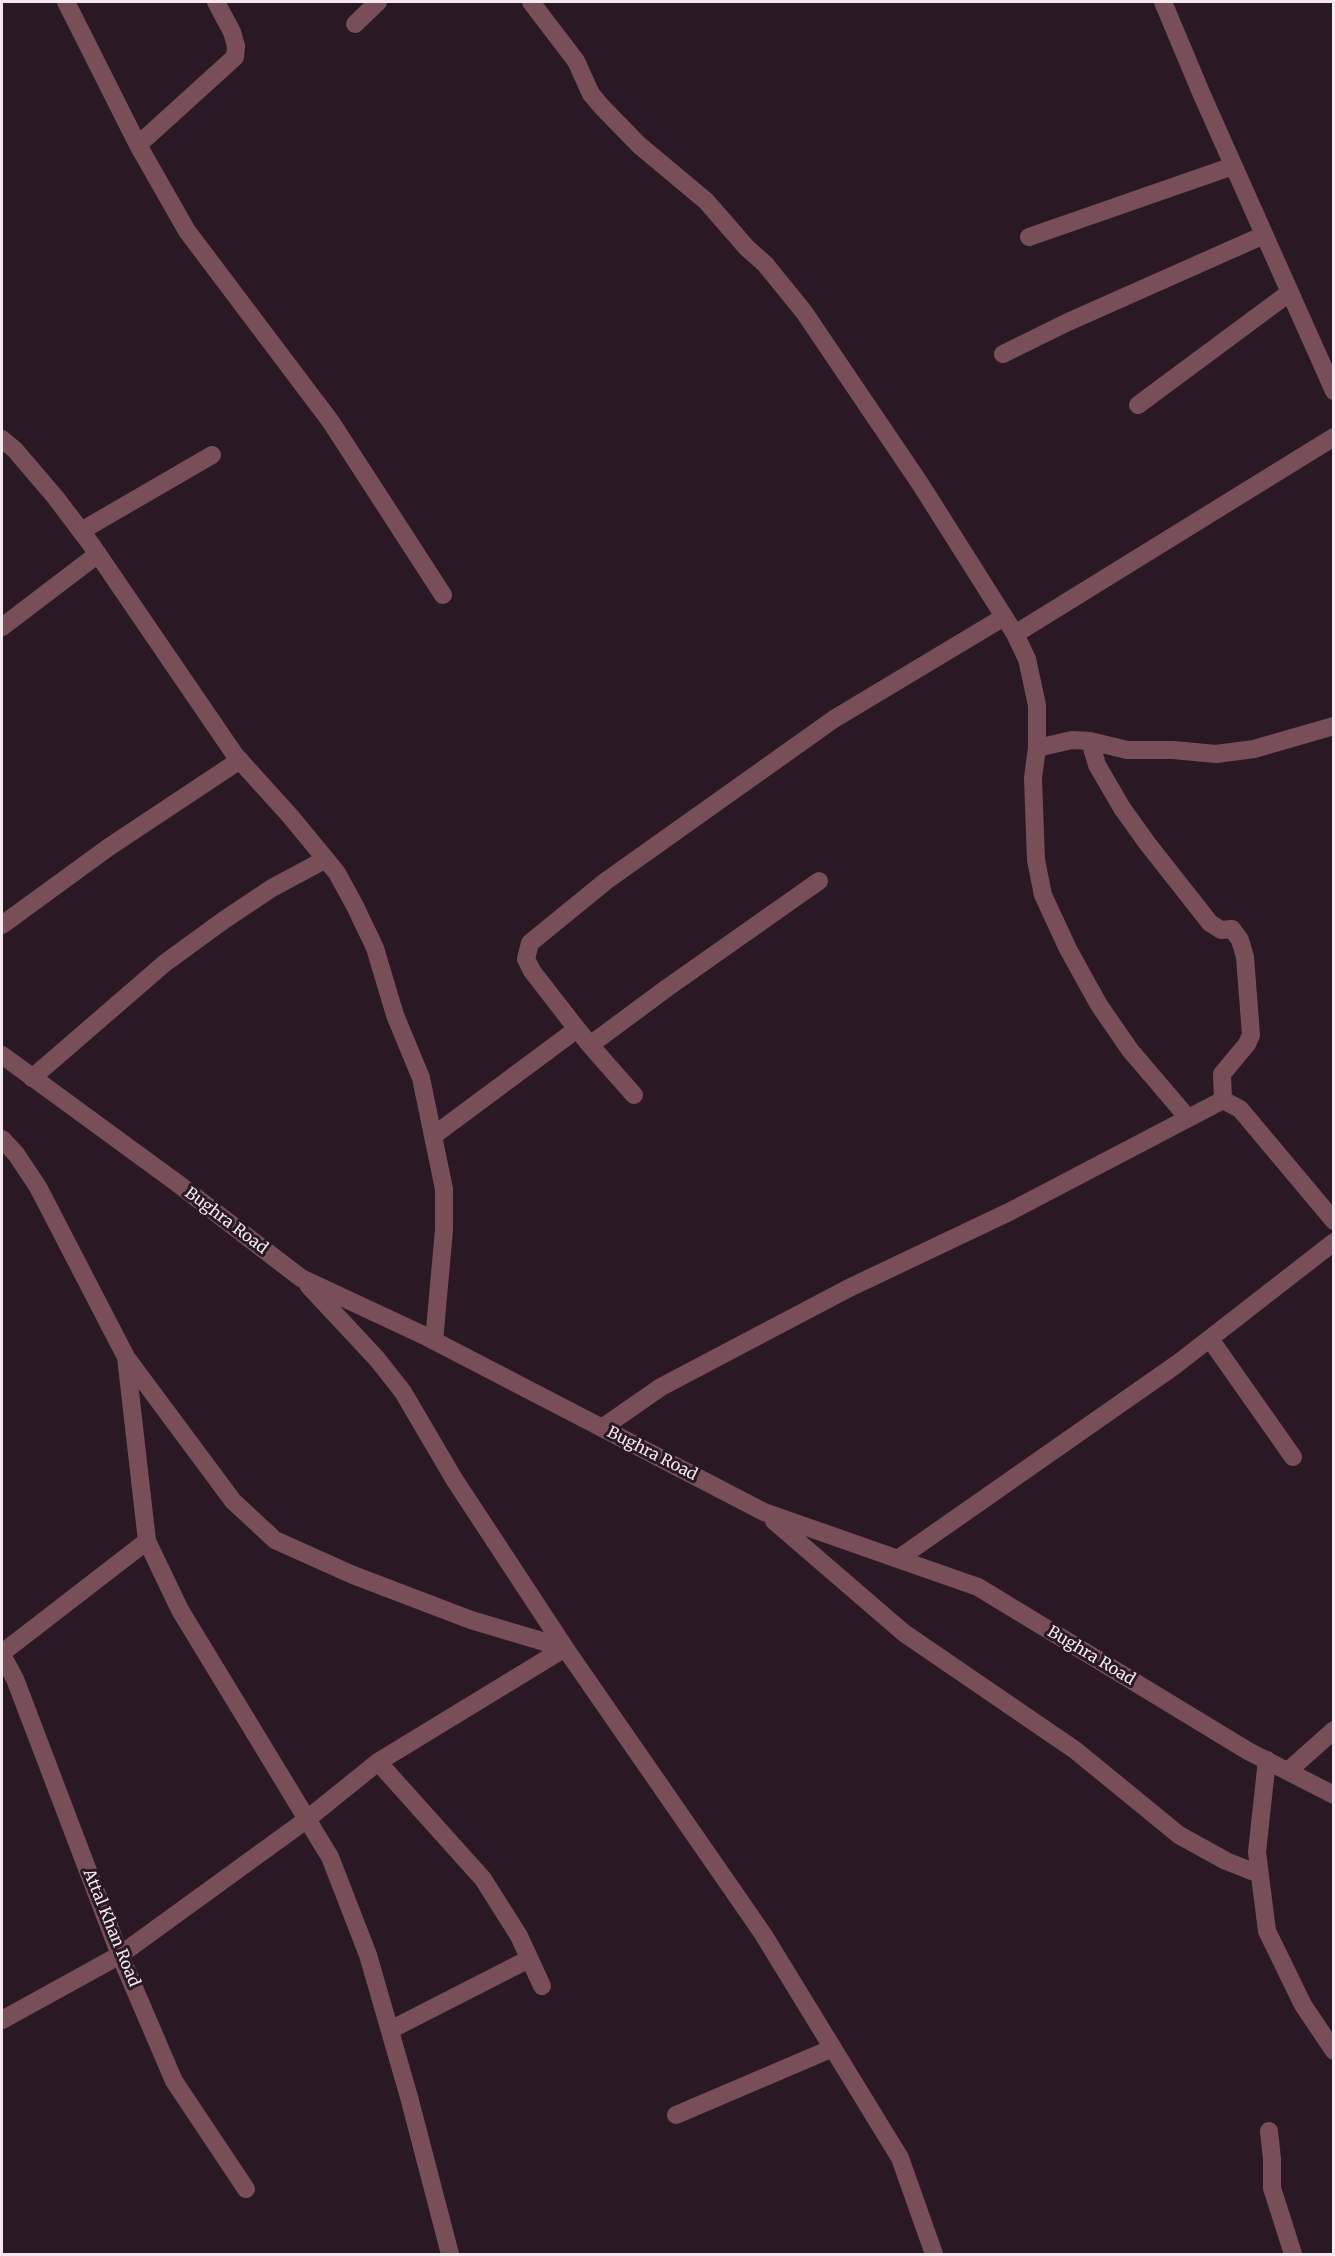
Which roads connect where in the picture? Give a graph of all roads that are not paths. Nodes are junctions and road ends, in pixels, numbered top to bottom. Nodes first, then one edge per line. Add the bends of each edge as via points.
1 (66, 2) edge
2 (216, 2) edge
3 (378, 2) edge
4 (531, 2) edge
5 (1163, 2) edge
6 (354, 24) dead end
7 (138, 145) junction
8 (1233, 166) junction
9 (1263, 235) junction
10 (1029, 237) dead end
11 (1289, 293) junction
12 (1003, 354) dead end
13 (1334, 391) edge
14 (1138, 405) dead end
15 (1334, 436) edge
16 (2, 439) edge
17 (212, 455) dead end
18 (81, 531) junction
19 (98, 554) junction
20 (443, 595) dead end
21 (1004, 617) junction
22 (2, 627) edge
23 (1015, 634) junction
24 (1334, 726) edge
25 (1090, 741) junction
26 (1037, 747) junction
27 (240, 760) junction
28 (326, 859) junction
29 (819, 881) dead end
30 (2, 925) edge
31 (577, 1029) junction
32 (591, 1045) junction
33 (2, 1055) edge
34 (32, 1077) junction
35 (634, 1095) dead end
36 (1223, 1100) junction
37 (1188, 1118) junction
38 (433, 1136) junction
39 (2, 1139) edge
40 (1334, 1221) edge
41 (1334, 1242) edge
42 (301, 1278) junction
43 (1210, 1339) junction
44 (434, 1341) junction
45 (126, 1358) junction
46 (602, 1428) junction
47 (1293, 1457) dead end
48 (764, 1512) junction
49 (147, 1541) junction
50 (898, 1559) junction
51 (565, 1648) junction
52 (2, 1654) edge
53 (1334, 1730) edge
54 (1267, 1760) junction
55 (378, 1762) junction
56 (1288, 1772) junction
57 (1334, 1795) edge
58 (306, 1820) junction
59 (1258, 1874) junction
60 (120, 1955) junction
61 (530, 1959) junction
62 (542, 1986) dead end
63 (2, 2020) edge
64 (390, 2030) junction
65 (833, 2048) junction
66 (1334, 2051) edge
67 (676, 2115) dead end
68 (1269, 2131) dead end
69 (246, 2189) dead end
70 (450, 2254) edge
71 (934, 2254) edge
72 (1293, 2254) edge

1 - 7 street
2 - 7 street via 232,32 235,57
3 - 6 street
4 - 21 street via 576,61 591,94 602,107 639,145 706,201 804,312
5 - 8 street
7 - 20 street via 188,231 331,422
8 - 9 street
8 - 10 street
9 - 11 street
9 - 12 street
11 - 13 street
11 - 14 street
15 - 23 street
16 - 18 street
17 - 18 street
18 - 19 street
19 - 22 street
19 - 27 street
21 - 23 street
21 - 31 street via 834,718 606,881 530,943 526,958 532,971
23 - 26 street via 1034,683
24 - 25 street via 1216,754 1127,750
25 - 26 street via 1071,740
25 - 36 street via 1097,765 1147,843 1210,923 1221,930 1232,929 1239,940 1245,957 1251,1035 1222,1074
26 - 37 street via 1033,778 1036,860 1042,895 1099,1005 1130,1050
27 - 28 street
27 - 30 street via 109,847
28 - 34 street via 272,888 165,963
28 - 38 street via 375,948 395,1015 421,1078
29 - 32 street
31 - 32 street
31 - 38 street
32 - 35 street
33 - 34 street, Bughra Road
34 - 42 street, Bughra Road
36 - 37 street
36 - 40 street via 1240,1109
37 - 46 street via 661,1387
38 - 44 street via 445,1205
39 - 45 street via 38,1187
41 - 43 street
42 - 44 street, Bughra Road
42 - 51 street via 403,1392 454,1479
43 - 47 street
43 - 50 street
44 - 46 street, Bughra Road
45 - 49 street
45 - 51 street via 233,1501 275,1540 471,1620
46 - 48 street, Bughra Road
48 - 50 street, Bughra Road
48 - 59 street via 904,1633 1075,1750 1179,1834
49 - 52 street
49 - 58 street via 180,1610
50 - 54 street, Bughra Road via 978,1587
51 - 55 street
51 - 65 street via 763,1934
52 - 60 street, Attal Khan Road
53 - 56 street
54 - 56 street, Bughra Road
54 - 59 street
55 - 58 street
55 - 61 street via 483,1879
56 - 57 street, Bughra Road
58 - 60 street
58 - 64 street via 330,1857 368,1955
59 - 66 street via 1267,1931 1303,2005
60 - 63 street
60 - 69 street, Attal Khan Road via 174,2081
61 - 62 street
61 - 64 street
64 - 70 street
65 - 67 street
65 - 71 street via 900,2158
68 - 72 street via 1272,2188

